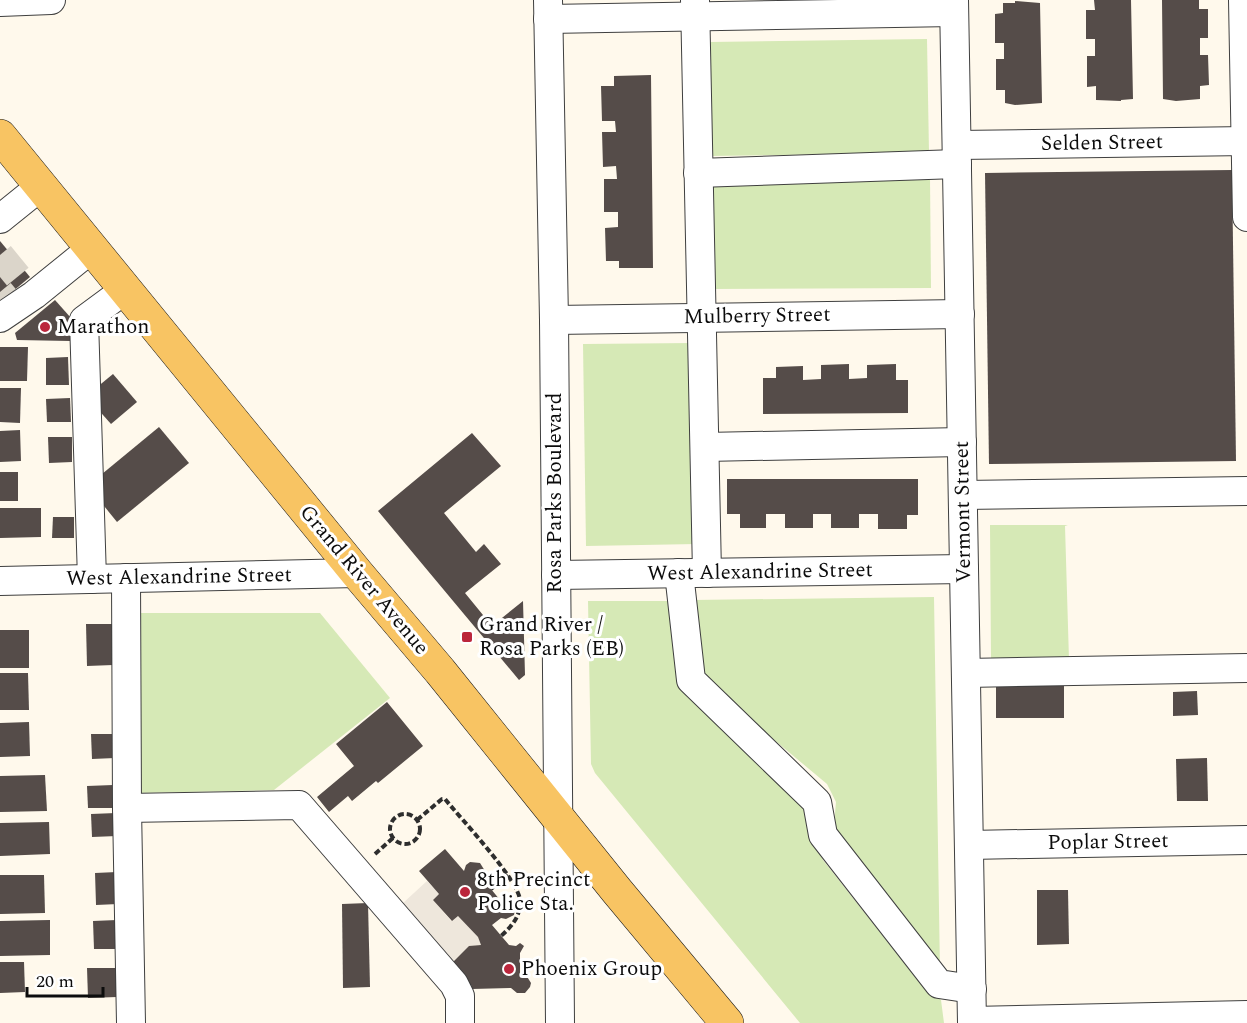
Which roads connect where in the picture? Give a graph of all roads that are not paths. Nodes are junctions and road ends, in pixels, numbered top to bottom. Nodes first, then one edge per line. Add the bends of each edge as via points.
1 (51, 0) edge
2 (1243, 0) edge
3 (0, 2) edge
4 (954, 6) edge
5 (695, 8) edge
6 (548, 9) edge
7 (1246, 141) edge
8 (5, 152) edge
9 (957, 154) junction
10 (698, 173) junction
11 (41, 186) junction
12 (1247, 217) edge
13 (0, 219) edge
14 (92, 248) junction
15 (126, 289) junction
16 (15, 301) edge
17 (960, 314) junction
18 (700, 317) junction
19 (554, 320) junction
20 (962, 442) junction
21 (705, 447) junction
22 (1247, 491) edge
23 (963, 495) junction
24 (964, 569) junction
25 (357, 573) junction
26 (693, 573) junction
27 (556, 575) junction
28 (126, 578) junction
29 (92, 579) junction
30 (0, 581) edge
31 (1247, 668) edge
32 (966, 673) junction
33 (127, 808) junction
34 (558, 818) junction
35 (1247, 840) edge
36 (969, 845) junction
37 (972, 989) junction
38 (1247, 1015) edge
39 (972, 1022) edge
40 (131, 1023) edge
41 (460, 1023) edge
42 (560, 1023) edge
43 (728, 1023) edge

1 - 3 street
2 - 7 street
4 - 5 street
4 - 9 street, Vermont Street
5 - 6 street
5 - 10 street
6 - 19 street, Rosa Parks Boulevard
7 - 9 street, Selden Street
7 - 12 street
8 - 11 main road, Grand River Avenue
9 - 10 street, Selden Street
9 - 17 street, Vermont Street
10 - 18 street
11 - 13 street
11 - 14 main road, Grand River Avenue
14 - 15 main road, Grand River Avenue
14 - 16 street
15 - 25 main road, Grand River Avenue
15 - 29 street via 84,320
17 - 18 street, Mulberry Street
17 - 20 street, Vermont Street
18 - 19 street, Mulberry Street
18 - 21 street
19 - 27 street, Rosa Parks Boulevard
20 - 21 street
20 - 23 street, Vermont Street
21 - 26 street
22 - 23 street
23 - 24 street, Vermont Street
24 - 26 street, West Alexandrine Street
24 - 32 street, Vermont Street
25 - 28 street, West Alexandrine Street
25 - 34 main road, Grand River Avenue
26 - 27 street, West Alexandrine Street
26 - 37 street via 691,680 817,802 823,835 939,984
27 - 34 street, Rosa Parks Boulevard
28 - 29 street, West Alexandrine Street
28 - 33 street
29 - 30 street, West Alexandrine Street
31 - 32 street
32 - 36 street, Vermont Street
33 - 40 street
33 - 41 street via 299,805 454,984 460,996
34 - 42 street, Rosa Parks Boulevard
34 - 43 main road, Grand River Avenue
35 - 36 street, Poplar Street
36 - 37 street, Vermont Street
37 - 39 street, Vermont Street
38 - 39 street

